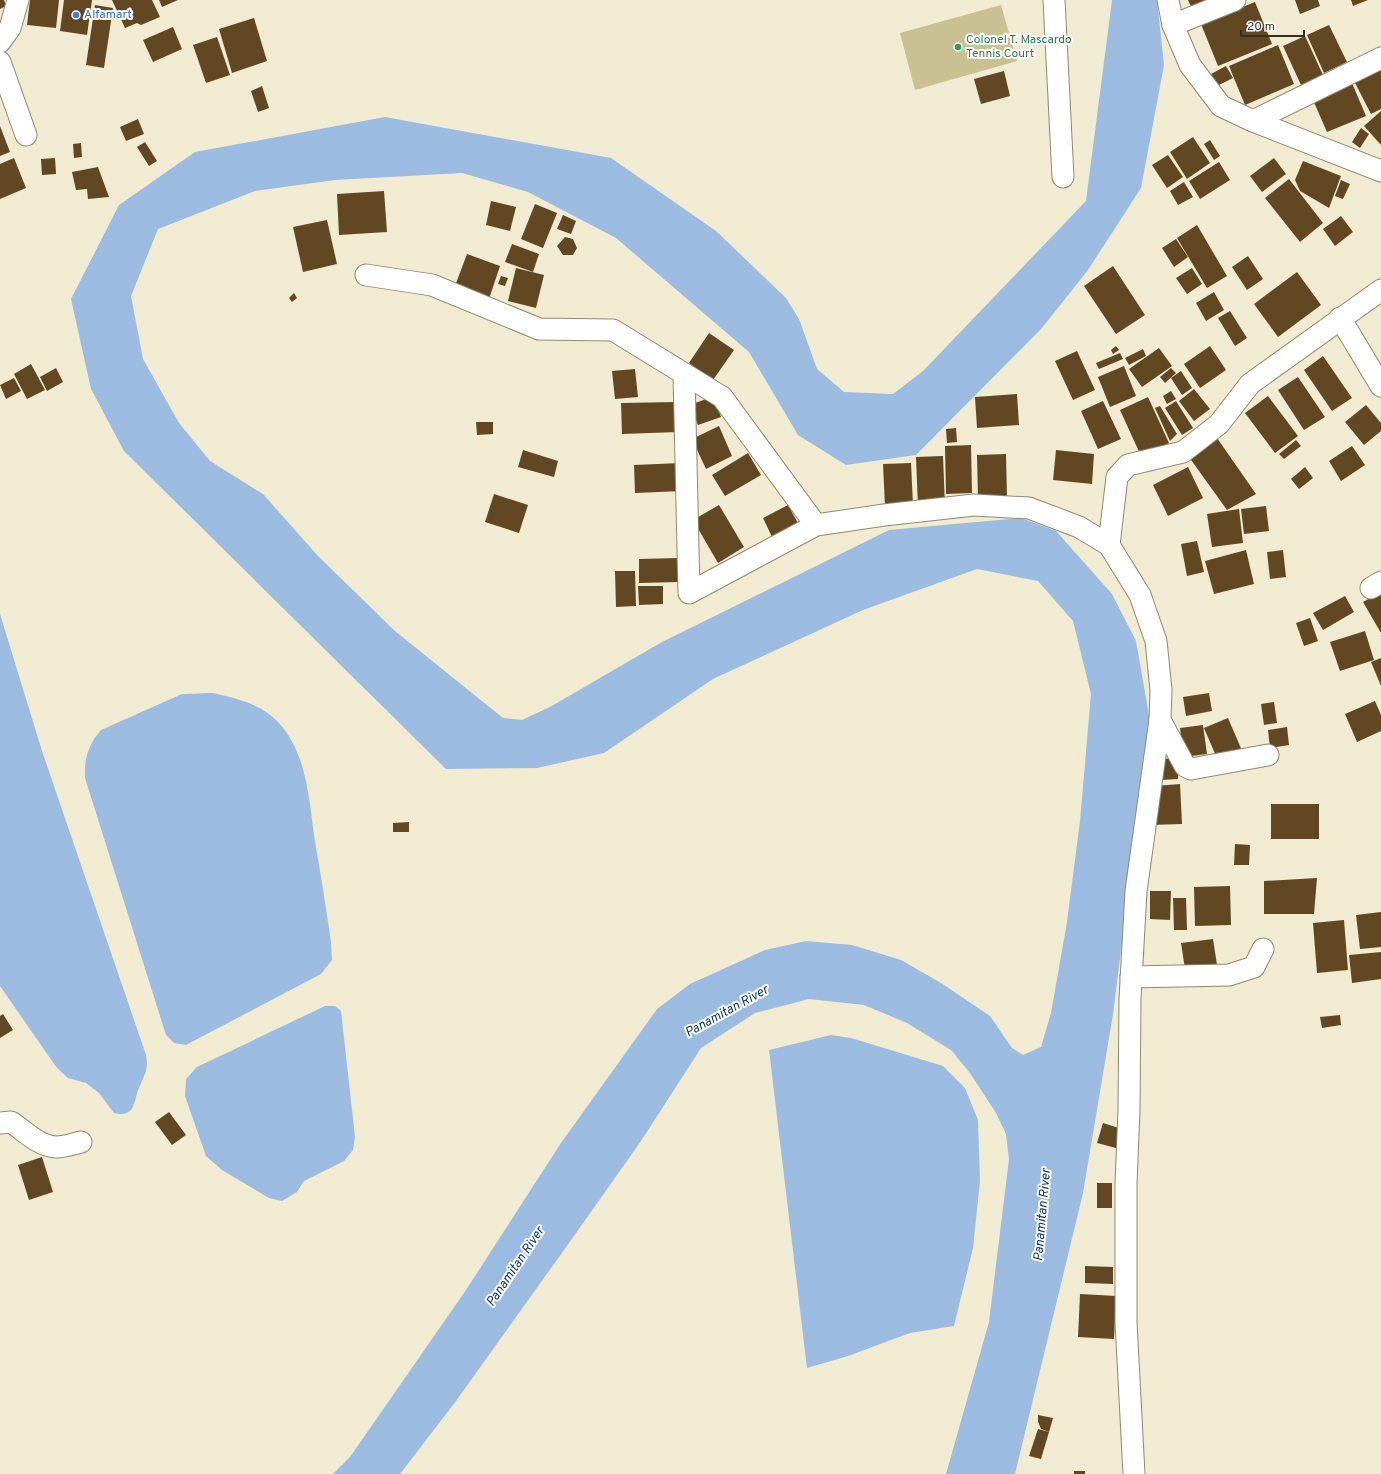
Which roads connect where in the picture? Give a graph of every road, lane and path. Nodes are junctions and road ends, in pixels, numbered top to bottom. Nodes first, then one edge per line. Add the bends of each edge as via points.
1 (18, 0) edge
2 (1054, 0) edge
3 (1168, 0) edge
4 (1235, 0) edge
5 (1173, 25) junction
6 (0, 42) edge
7 (1381, 58) edge
8 (0, 62) edge
9 (1253, 121) junction
10 (26, 135) dead end
11 (1381, 171) edge
12 (1063, 177) dead end
13 (366, 274) dead end
14 (1381, 290) edge
15 (1340, 318) junction
16 (684, 374) junction
17 (1381, 386) edge
18 (816, 524) junction
19 (1109, 545) junction
20 (1160, 720) junction
21 (1268, 755) dead end
22 (1263, 949) dead end
23 (1131, 977) junction
24 (0, 1123) edge
25 (81, 1142) dead end
26 (1134, 1474) edge

1 - 6 street via 10,28
2 - 12 street
3 - 5 street
4 - 5 street
5 - 9 street via 1190,65 1221,106
7 - 9 street
8 - 10 street
9 - 11 street
13 - 16 street via 432,285 539,329 613,330
14 - 15 street
15 - 17 street
15 - 19 street via 1250,384 1219,424 1183,452 1128,465 1117,477
16 - 18 street via 722,397
16 - 18 street via 689,593
18 - 19 street via 974,505 1029,508 1079,527
19 - 20 street via 1140,595 1156,641 1161,690
20 - 21 street via 1185,766 1191,769
20 - 23 street via 1136,891
22 - 23 street via 1254,967 1229,975
23 - 26 street via 1126,1322
24 - 25 street via 11,1122 44,1144 57,1147

